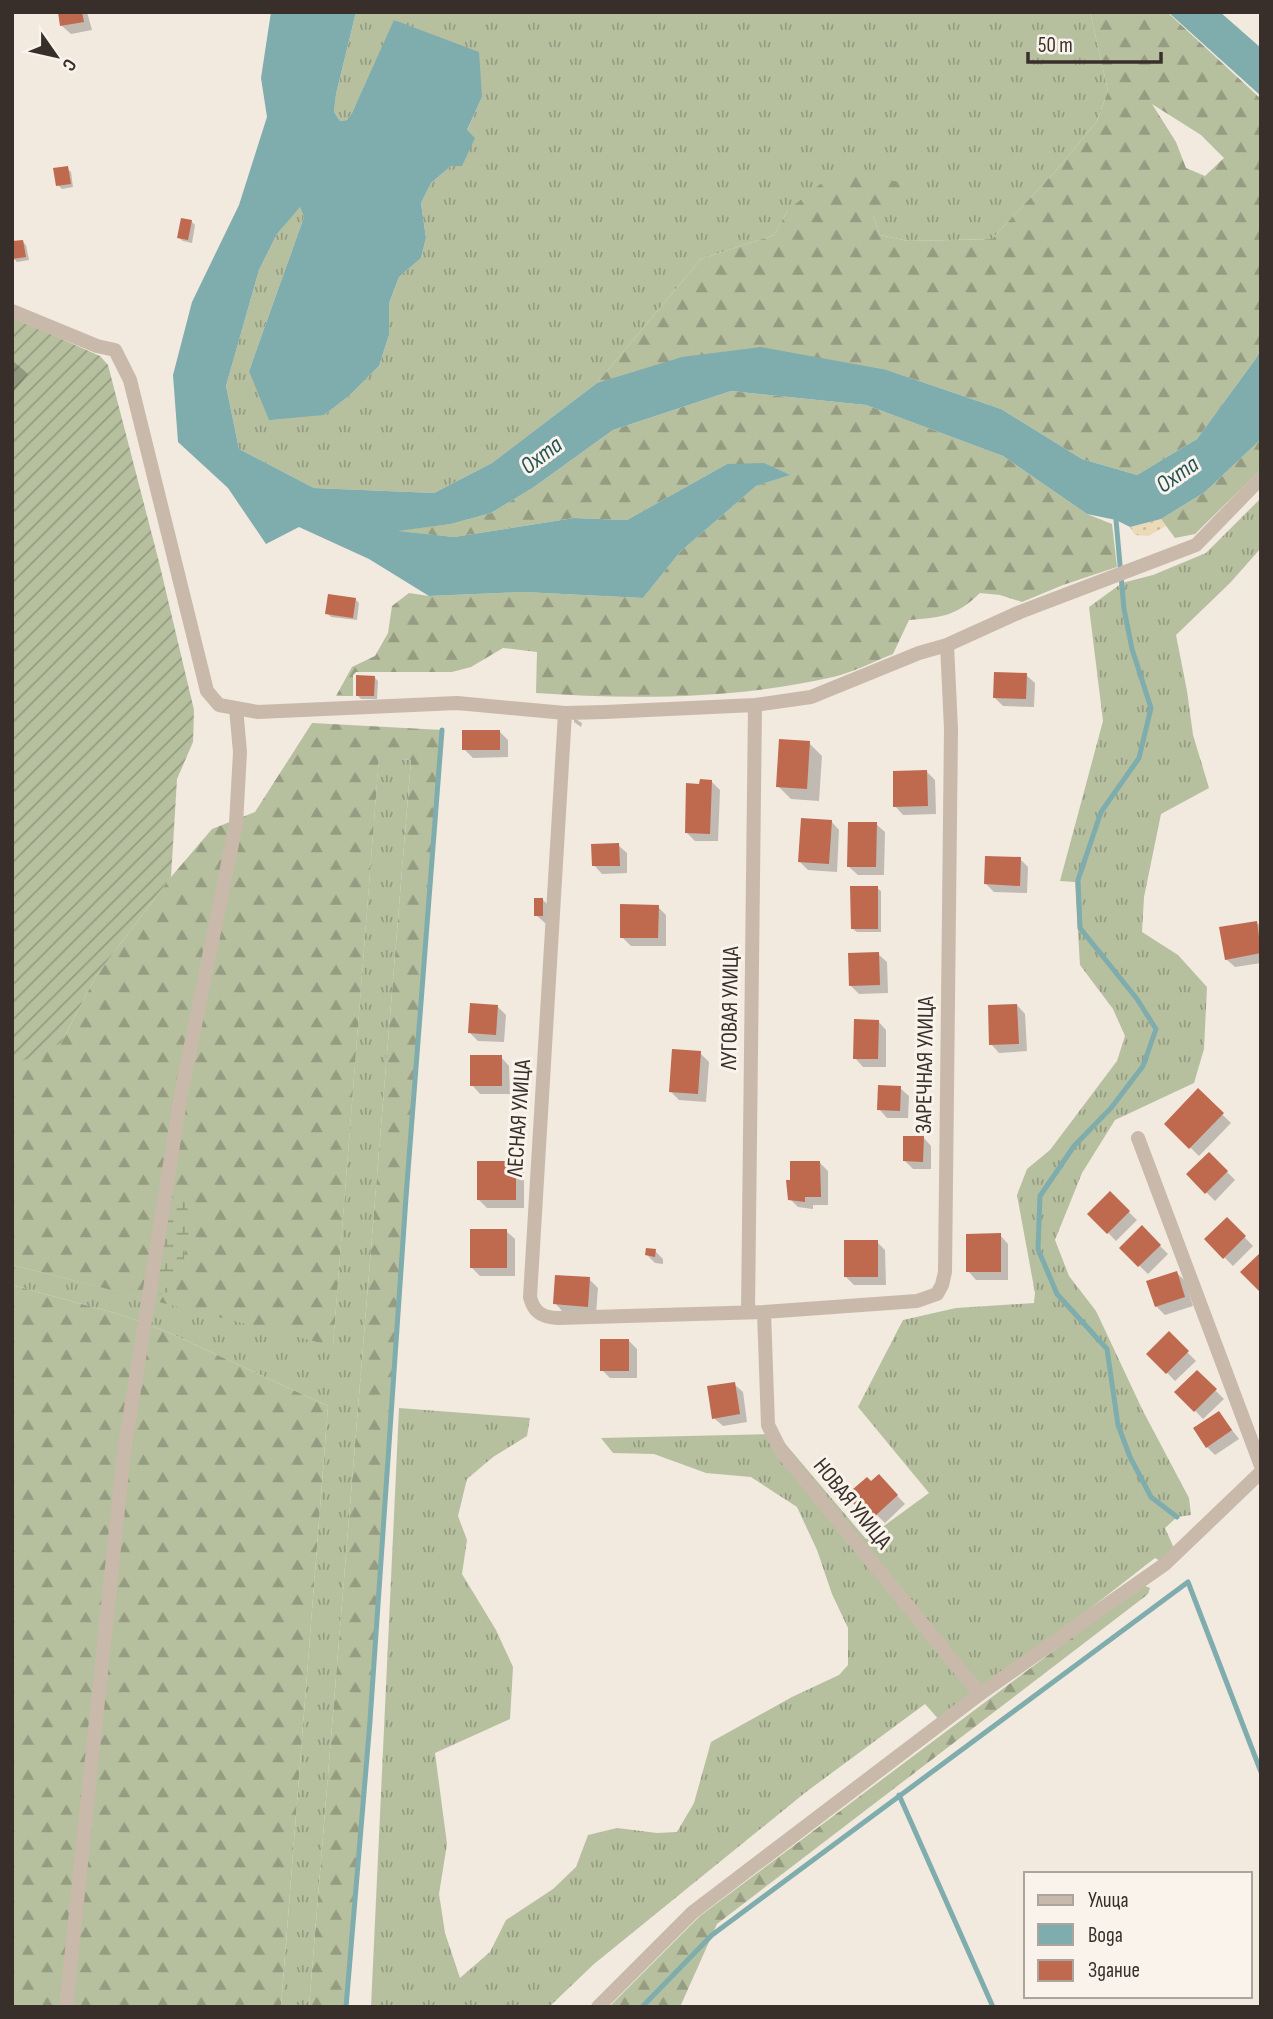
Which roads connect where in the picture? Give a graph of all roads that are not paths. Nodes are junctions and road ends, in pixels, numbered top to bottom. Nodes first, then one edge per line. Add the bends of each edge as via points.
1 (12, 311) edge
2 (1261, 478) edge
3 (947, 645) junction
4 (755, 705) junction
5 (236, 708) junction
6 (565, 713) junction
7 (1138, 1138) dead end
8 (748, 1311) junction
9 (764, 1312) junction
10 (1261, 1466) edge
11 (1261, 1472) edge
12 (980, 1694) junction
13 (66, 2007) edge
14 (598, 2007) edge

1 - 5 street via 114,350 130,380 207,691 219,705
2 - 3 street via 1196,545
3 - 4 street via 811,697
3 - 9 street, ЗАРЕЧНАЯ УЛИЦА via 951,729 942,1285 937,1294 917,1301
4 - 6 street
4 - 8 street, ЛУГОВАЯ УЛИЦА
5 - 6 street via 308,711 457,703
5 - 13 street via 240,752 236,824 182,1089 124,1452
6 - 8 street, ЛЕСНАЯ УЛИЦА via 531,1304 545,1318
7 - 10 street
8 - 9 street, ЗАРЕЧНАЯ УЛИЦА
9 - 12 street, НОВАЯ УЛИЦА via 768,1425 781,1451
11 - 12 street via 1165,1564
12 - 14 street via 693,1912

